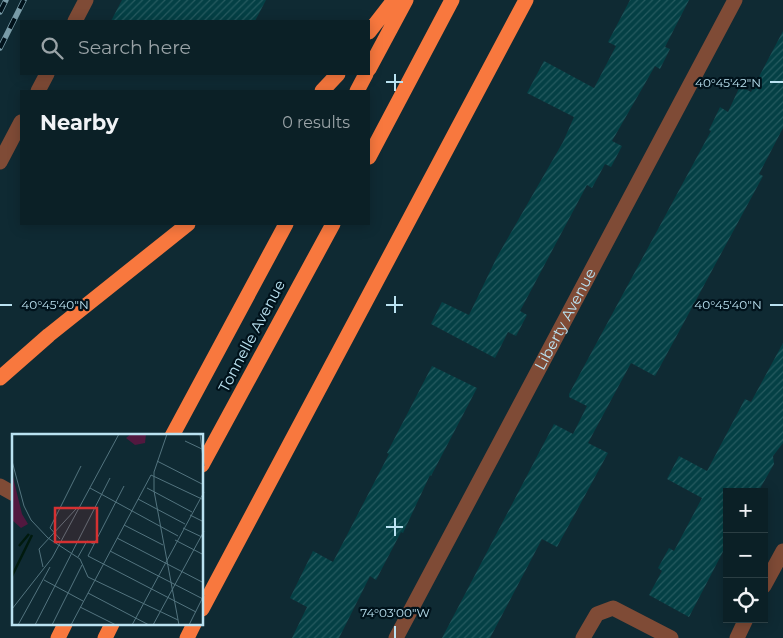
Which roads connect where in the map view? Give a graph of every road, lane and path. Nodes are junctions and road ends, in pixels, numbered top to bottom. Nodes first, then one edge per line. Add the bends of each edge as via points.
1 (86, 0) edge
2 (394, 0) edge
3 (406, 0) edge
4 (452, 0) edge
5 (526, 0) edge
6 (735, 0) edge
7 (76, 20) edge
8 (370, 31) edge
9 (370, 67) edge
10 (46, 75) edge
11 (337, 75) edge
12 (365, 75) edge
13 (39, 90) edge
14 (323, 90) edge
15 (358, 90) edge
16 (20, 124) edge
17 (370, 155) edge
18 (0, 162) edge
19 (187, 225) edge
20 (285, 225) edge
21 (332, 225) edge
22 (0, 378) edge
23 (173, 434) edge
24 (204, 461) edge
25 (0, 486) edge
26 (12, 493) edge
27 (783, 551) edge
28 (768, 579) edge
29 (204, 605) edge
30 (744, 623) edge
31 (65, 626) edge
32 (111, 626) edge
33 (193, 626) edge
34 (667, 636) edge
35 (58, 638) edge
36 (105, 638) edge
37 (187, 638) edge
38 (396, 638) edge
39 (583, 638) edge
40 (737, 638) edge

1 - 7 street
2 - 8 highway
3 - 9 highway
4 - 17 highway
5 - 29 highway
6 - 38 street, Liberty Avenue
10 - 13 street
11 - 14 highway
12 - 15 highway
16 - 18 street
19 - 22 highway
20 - 23 highway, Tonnelle Avenue
21 - 24 highway, Tonnelle Avenue
25 - 26 street
27 - 28 street
30 - 40 street
31 - 35 highway
32 - 36 highway
33 - 37 highway
34 - 39 street via 613,608 597,614

